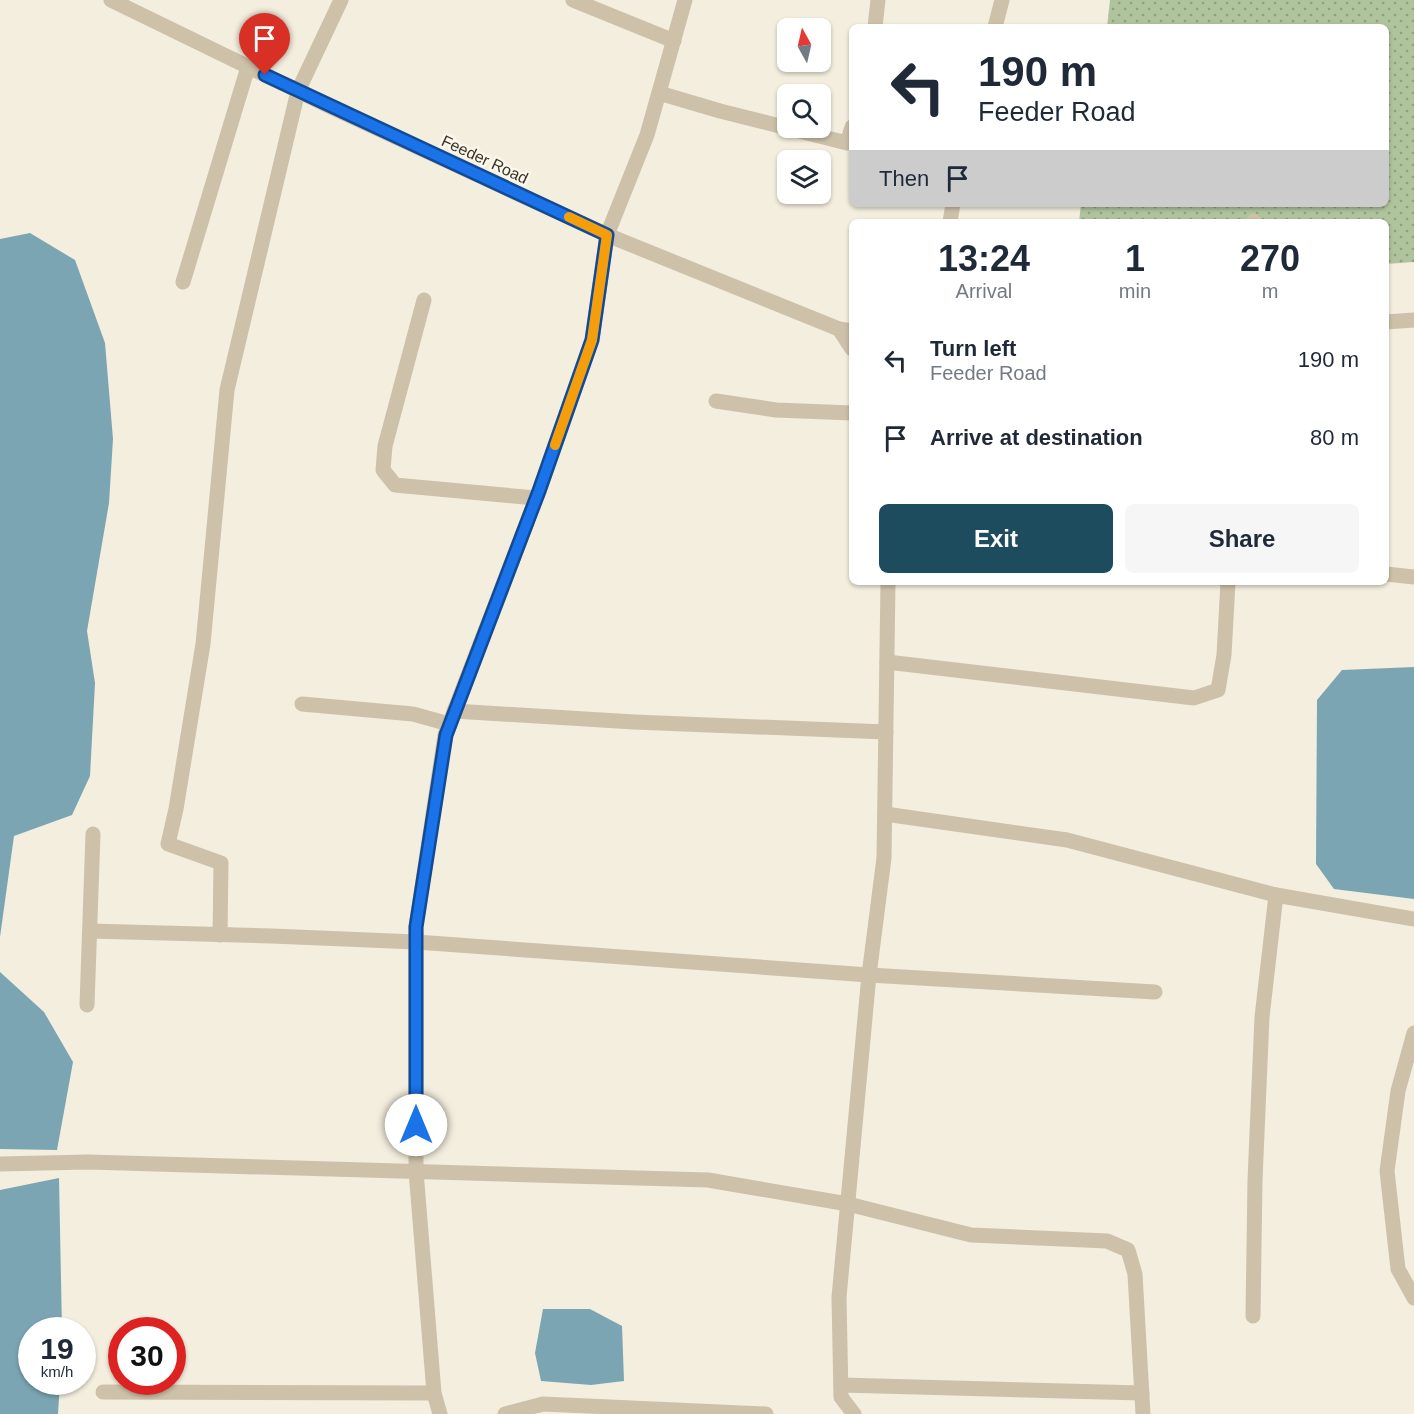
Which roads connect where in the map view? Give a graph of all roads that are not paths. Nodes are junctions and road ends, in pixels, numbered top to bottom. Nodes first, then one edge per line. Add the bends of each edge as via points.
1 (111, 0) edge
2 (341, 0) edge
3 (573, 0) edge
4 (685, 0) edge
5 (878, 0) edge
6 (1002, 0) edge
7 (875, 24) edge
8 (996, 24) edge
9 (674, 41) junction
10 (248, 67) junction
11 (298, 91) junction
12 (659, 93) junction
13 (849, 139) edge
14 (607, 235) junction
15 (183, 282) dead end
16 (424, 300) dead end
17 (1414, 320) edge
18 (1389, 322) edge
19 (845, 330) edge
20 (716, 400) dead end
21 (849, 413) edge
22 (536, 498) junction
23 (1389, 574) edge
24 (1414, 577) edge
25 (888, 585) edge
26 (1228, 585) edge
27 (887, 662) junction
28 (303, 704) dead end
29 (452, 718) junction
30 (886, 732) junction
31 (885, 814) junction
32 (93, 834) dead end
33 (1276, 895) junction
34 (1414, 920) edge
35 (90, 931) junction
36 (220, 934) junction
37 (416, 942) junction
38 (869, 975) junction
39 (1155, 993) dead end
40 (87, 1005) dead end
41 (1414, 1033) edge
42 (0, 1164) edge
43 (416, 1171) junction
44 (848, 1204) junction
45 (1414, 1298) edge
46 (1253, 1316) dead end
47 (841, 1385) junction
48 (103, 1392) dead end
49 (434, 1393) junction
50 (1142, 1393) junction
51 (440, 1414) edge
52 (505, 1414) edge
53 (766, 1414) edge
54 (854, 1414) edge
55 (1143, 1414) edge

1 - 10 street, Feeder Road
2 - 11 street
3 - 9 street
4 - 9 street
5 - 7 street
6 - 8 street
9 - 12 street
10 - 11 street, Feeder Road
10 - 15 street
11 - 14 street, Feeder Road
11 - 36 street via 228,390 203,644 168,844 221,863
12 - 13 street via 848,143
12 - 14 street via 647,135
14 - 19 street, Feeder Road
14 - 22 street via 592,340
16 - 22 street via 385,446 383,470 395,485
17 - 18 street
20 - 21 street via 776,410
22 - 29 street
23 - 24 street
25 - 27 street
26 - 27 street via 1218,690 1194,699
27 - 30 street
28 - 29 street
29 - 30 street
29 - 37 street via 444,746
30 - 31 street
31 - 33 street via 1067,840
31 - 38 street via 884,858
32 - 35 street
33 - 34 street
33 - 46 street via 1262,1017
35 - 36 street
35 - 40 street
36 - 37 street
37 - 38 street
37 - 43 street
38 - 39 street
38 - 44 street
41 - 45 street via 1398,1091 1387,1171 1398,1269
42 - 43 street via 88,1162
43 - 44 street via 708,1180
43 - 49 street
44 - 47 street via 839,1297
44 - 50 street via 971,1235 1107,1241 1128,1250 1135,1274
47 - 50 street
47 - 54 street via 841,1397
48 - 49 street
49 - 51 street
50 - 55 street
52 - 53 street via 543,1404

